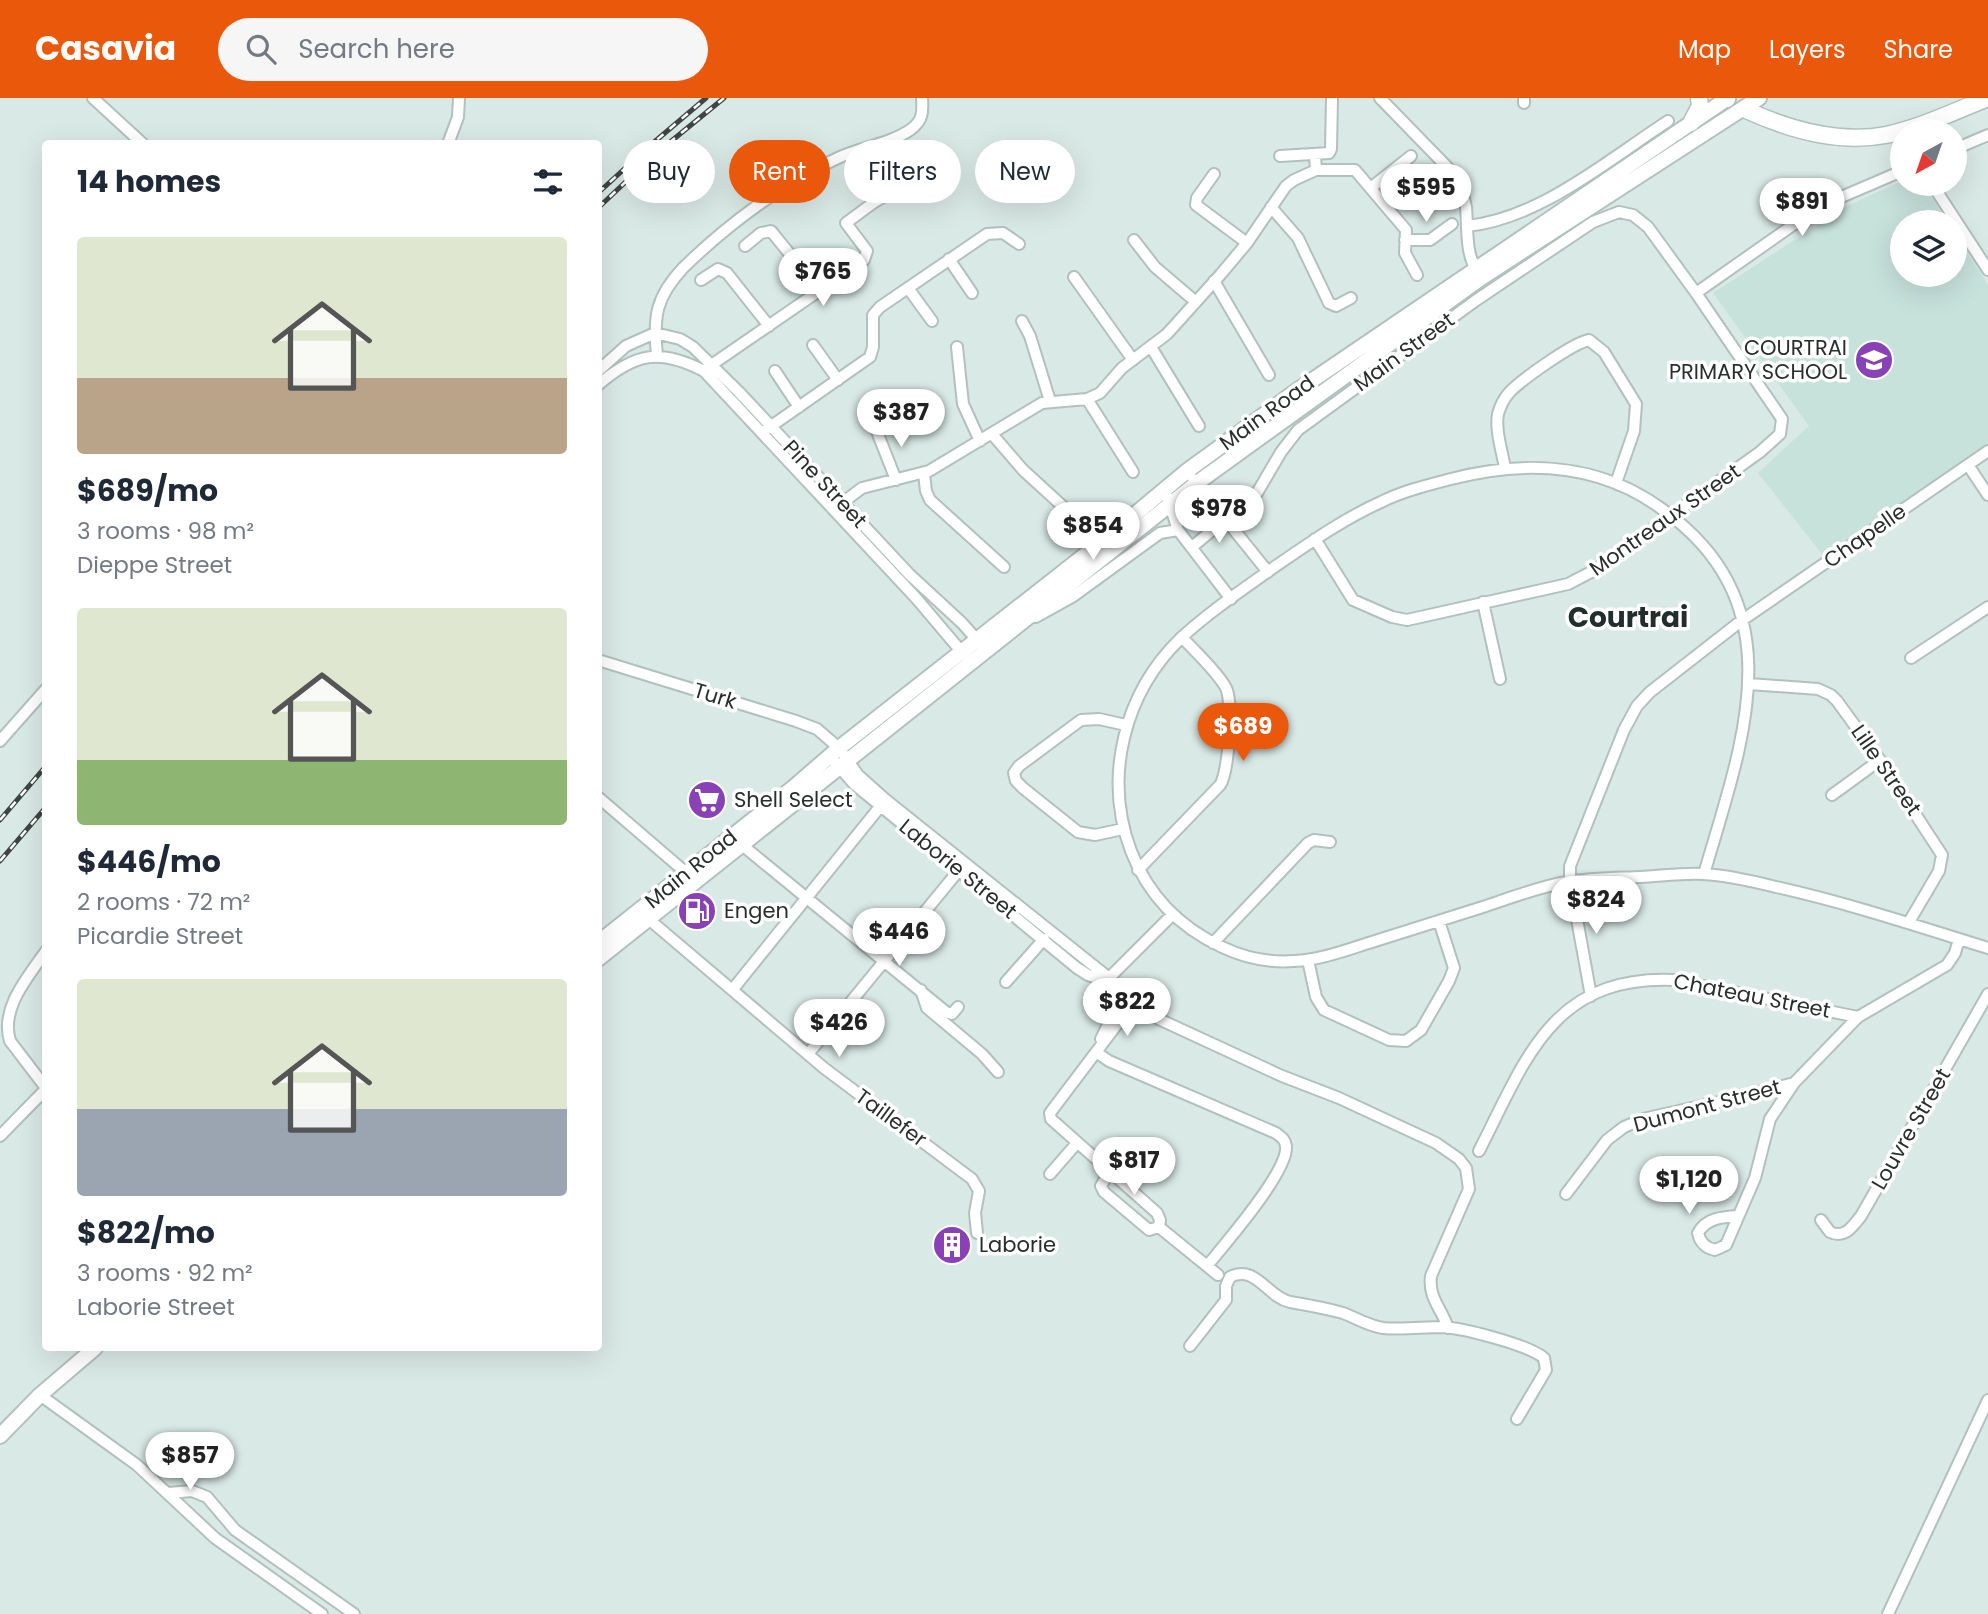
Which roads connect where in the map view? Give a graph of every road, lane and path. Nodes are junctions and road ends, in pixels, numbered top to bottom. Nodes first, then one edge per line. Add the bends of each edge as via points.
1 (93, 98) edge
2 (458, 98) edge
3 (922, 98) edge
4 (1332, 98) edge
5 (1380, 98) edge
6 (1699, 98) edge
7 (1726, 98) edge
8 (1759, 98) edge
9 (1988, 98) edge
10 (1744, 109) junction
11 (1668, 121) dead end
12 (1691, 123) junction
13 (1988, 135) edge
14 (139, 140) edge
15 (449, 140) edge
16 (1967, 144) edge
17 (1315, 155) junction
18 (1280, 156) dead end
19 (1411, 156) dead end
20 (1316, 170) junction
21 (1214, 174) dead end
22 (1890, 176) edge
23 (1371, 187) junction
24 (1940, 196) edge
25 (875, 203) edge
26 (1271, 207) junction
27 (1452, 224) dead end
28 (1467, 226) junction
29 (1134, 240) dead end
30 (1405, 240) junction
31 (1247, 243) junction
32 (1018, 244) dead end
33 (745, 246) dead end
34 (949, 259) junction
35 (1988, 270) edge
36 (1478, 273) junction
37 (1417, 275) dead end
38 (1074, 277) dead end
39 (701, 281) dead end
40 (1214, 281) junction
41 (908, 288) junction
42 (820, 291) junction
43 (972, 293) dead end
44 (1696, 293) junction
45 (1351, 298) dead end
46 (1196, 302) junction
47 (932, 321) dead end
48 (1022, 321) dead end
49 (769, 326) junction
50 (655, 333) junction
51 (813, 345) dead end
52 (957, 347) dead end
53 (1151, 348) junction
54 (657, 356) junction
55 (1133, 360) junction
56 (602, 367) edge
57 (708, 368) junction
58 (775, 371) dead end
59 (1269, 375) dead end
60 (838, 380) junction
61 (602, 382) edge
62 (1087, 399) junction
63 (1050, 401) junction
64 (799, 407) junction
65 (1199, 426) dead end
66 (766, 429) junction
67 (876, 429) dead end
68 (992, 434) junction
69 (980, 441) junction
70 (1988, 451) edge
71 (1968, 465) junction
72 (1505, 468) junction
73 (1186, 471) junction
74 (1132, 472) dead end
75 (924, 473) junction
76 (896, 480) junction
77 (1616, 483) junction
78 (1197, 484) junction
79 (1165, 490) junction
80 (1988, 495) edge
81 (1171, 504) junction
82 (839, 508) junction
83 (1070, 513) dead end
84 (1672, 516) junction
85 (1227, 519) junction
86 (1178, 530) junction
87 (1315, 539) junction
88 (1192, 547) junction
89 (1004, 567) dead end
90 (1268, 572) junction
91 (1231, 599) junction
92 (1482, 602) junction
93 (1988, 607) edge
94 (1741, 621) junction
95 (1014, 628) junction
96 (1182, 638) junction
97 (982, 644) junction
98 (966, 657) junction
99 (1911, 659) dead end
100 (602, 661) edge
101 (1500, 679) dead end
102 (1749, 684) junction
103 (42, 694) edge
104 (1126, 725) junction
105 (0, 741) edge
106 (837, 754) junction
107 (1880, 760) junction
108 (1832, 795) dead end
109 (602, 800) edge
110 (883, 803) junction
111 (1123, 829) junction
112 (1330, 842) dead end
113 (742, 845) junction
114 (962, 866) junction
115 (1138, 870) junction
116 (1703, 874) junction
117 (691, 877) junction
118 (1570, 881) junction
119 (807, 897) junction
120 (644, 915) junction
121 (1172, 915) junction
122 (1439, 921) junction
123 (1909, 922) junction
124 (1042, 933) junction
125 (1959, 939) junction
126 (604, 940) edge
127 (1213, 943) junction
128 (1988, 948) edge
129 (885, 960) junction
130 (1308, 960) junction
131 (42, 965) edge
132 (1108, 980) junction
133 (1006, 982) dead end
134 (733, 989) junction
135 (921, 990) junction
136 (1988, 994) edge
137 (1591, 996) junction
138 (1124, 1002) junction
139 (958, 1007) dead end
140 (1858, 1017) junction
141 (1096, 1052) junction
142 (808, 1054) junction
143 (998, 1072) dead end
144 (42, 1083) edge
145 (1794, 1083) junction
146 (42, 1092) edge
147 (0, 1136) edge
148 (1077, 1143) junction
149 (1479, 1151) dead end
150 (1109, 1172) junction
151 (1050, 1174) dead end
152 (1566, 1194) dead end
153 (1738, 1216) dead end
154 (1821, 1220) dead end
155 (1159, 1227) junction
156 (977, 1233) dead end
157 (1207, 1266) junction
158 (1218, 1275) dead end
159 (1448, 1328) junction
160 (1190, 1346) dead end
161 (91, 1351) edge
162 (40, 1395) junction
163 (1988, 1400) edge
164 (1517, 1419) dead end
165 (0, 1436) edge
166 (169, 1493) junction
167 (322, 1614) edge
168 (354, 1614) edge
169 (1888, 1614) edge

1 - 14 street
2 - 15 street via 458,117
3 - 50 street via 923,114 909,131 843,156 781,188 694,257 664,292
4 - 17 street via 1331,149 1327,155
5 - 28 street via 1451,171 1463,196
6 - 12 highway
7 - 10 main road
7 - 12 main road, Main Road
8 - 10 main road, Main Road
9 - 10 highway via 1886,135 1860,137 1803,130
10 - 36 main road, Main Road
11 - 28 street via 1535,206 1488,224
12 - 36 main road, Main Road
13 - 16 street
17 - 18 street
17 - 20 street
19 - 23 street
20 - 23 street via 1352,169
20 - 26 street via 1286,186
21 - 31 street via 1196,205
22 - 44 street via 1810,213
23 - 30 street via 1406,230
24 - 35 street
25 - 42 street via 846,223 868,254
26 - 31 street
26 - 45 street via 1298,238 1329,303 1335,306
27 - 30 street via 1430,240
28 - 36 street via 1470,255
29 - 46 street via 1155,267
30 - 37 street via 1406,258
31 - 40 street
32 - 34 street via 993,232
33 - 42 street via 771,231
34 - 41 street
34 - 43 street
36 - 73 main road, Main Road via 1295,392
36 - 78 main road, Main Road
38 - 55 street
39 - 49 street via 718,269 727,273
40 - 46 street
40 - 59 street
41 - 47 street
41 - 60 street via 873,315 870,357
42 - 49 street
44 - 84 street, Montreaux Street via 1782,419 1782,430
44 - 85 street, Main Street via 1640,219 1626,212 1606,215 1475,301 1298,430 1257,493
46 - 53 street
48 - 63 street
49 - 57 street
50 - 54 street
50 - 56 street via 626,346
50 - 57 street, Pine Street via 686,342
51 - 60 street
52 - 69 street via 962,404
53 - 55 street
53 - 65 street
54 - 57 street, Pine Street
54 - 61 street via 627,364
55 - 62 street via 1100,393
57 - 66 street, Pine Street
58 - 64 street
60 - 64 street
62 - 63 street
62 - 74 street
63 - 68 street
64 - 66 street
66 - 82 street, Pine Street
67 - 76 street
68 - 69 street
68 - 83 street
69 - 75 street
70 - 71 street, Chapelle
71 - 80 street
71 - 94 street, Chapelle
72 - 77 street via 1568,470
72 - 77 street via 1497,417 1509,392 1589,340 1604,352 1636,404 1634,430
72 - 87 street via 1427,485 1382,501
73 - 78 street
73 - 79 main road, Main Road
75 - 76 street
75 - 89 street via 930,500
76 - 82 street via 862,488
77 - 84 street
78 - 81 main road, Main Road
78 - 85 street
79 - 81 street
79 - 97 main road, Main Road
81 - 86 street
81 - 95 main road, Main Road
82 - 97 street, Pine Street
82 - 98 street, Pine Street
84 - 92 street, Montreaux Street via 1575,582
84 - 94 street via 1720,570 1734,594
85 - 88 street, Main Street
85 - 90 street
86 - 88 street
86 - 95 street, Main Road via 1160,533 1072,597
87 - 90 street
87 - 92 street, Montreaux Street via 1353,600 1392,617 1407,620
88 - 91 street
90 - 91 street
91 - 96 street
92 - 101 street
93 - 99 street
94 - 102 street via 1749,652
94 - 118 street, Chapelle via 1637,706 1574,854
95 - 97 main road, Main Road
96 - 104 street via 1157,667
96 - 115 street via 1226,689 1226,772 1220,785
97 - 98 main road, Main Road
98 - 106 main road, Main Road
100 - 106 street, Turk via 796,720 817,729
102 - 107 street, Lille Street via 1826,692 1838,701
102 - 116 street via 1741,735
103 - 105 street
104 - 111 street via 1117,780
104 - 111 street via 1081,720 1014,773 1023,788 1078,832 1095,835
106 - 110 street, Laborie Street
106 - 113 main road, Main Road
106 - 117 main road, Main Road
107 - 108 street
107 - 123 street, Lille Street via 1942,855
109 - 117 street
110 - 114 street, Laborie Street
110 - 119 street
111 - 115 street
112 - 127 street via 1308,843
113 - 117 main road, Main Road
113 - 119 street
114 - 124 street, Laborie Street
114 - 129 street
115 - 121 street
116 - 118 street
116 - 123 street via 1815,895
117 - 120 main road, Main Road
118 - 122 street
118 - 137 street
119 - 129 street
119 - 134 street
120 - 126 main road, Main Road
120 - 134 street, Taillefer
121 - 127 street
121 - 132 street
122 - 130 street
122 - 130 street via 1454,968 1421,1030 1406,1041 1389,1040 1324,1010
123 - 125 street
124 - 132 street, Laborie Street via 1083,972
124 - 133 street
125 - 128 street
125 - 140 street via 1947,965
127 - 130 street via 1250,958
129 - 135 street
129 - 142 street
131 - 144 street via 13,998 4,1020 10,1041
132 - 138 street, Laborie Street via 1108,988
134 - 142 street, Taillefer
135 - 139 street via 948,1013
135 - 143 street via 927,1008
136 - 154 street, Louvre Street via 1861,1216 1841,1235 1830,1232
137 - 140 street, Chateau Street via 1629,982 1674,980
137 - 149 street, Chateau Street via 1549,1026 1535,1043
138 - 141 street via 1118,1023
138 - 159 street, Laborie Street via 1436,1143 1459,1159 1466,1168 1469,1189 1430,1286
140 - 145 street
141 - 148 street via 1049,1112
141 - 157 street via 1276,1133 1286,1144 1270,1185
142 - 156 street, Taillefer via 972,1179 979,1191
145 - 152 street, Dumont Street via 1624,1127 1606,1140
145 - 153 street via 1770,1119 1755,1178
146 - 147 street
148 - 150 street
148 - 151 street
150 - 155 street via 1157,1213
150 - 155 street via 1101,1186 1104,1192 1149,1230
155 - 157 street
157 - 158 street
159 - 160 street via 1380,1327 1284,1300 1256,1278 1237,1274 1226,1286 1225,1302
159 - 164 street via 1514,1344 1544,1359 1546,1370
161 - 162 main road
162 - 165 main road
162 - 166 street
163 - 169 street
166 - 167 street via 215,1538
166 - 168 street via 192,1491 206,1496 235,1530

